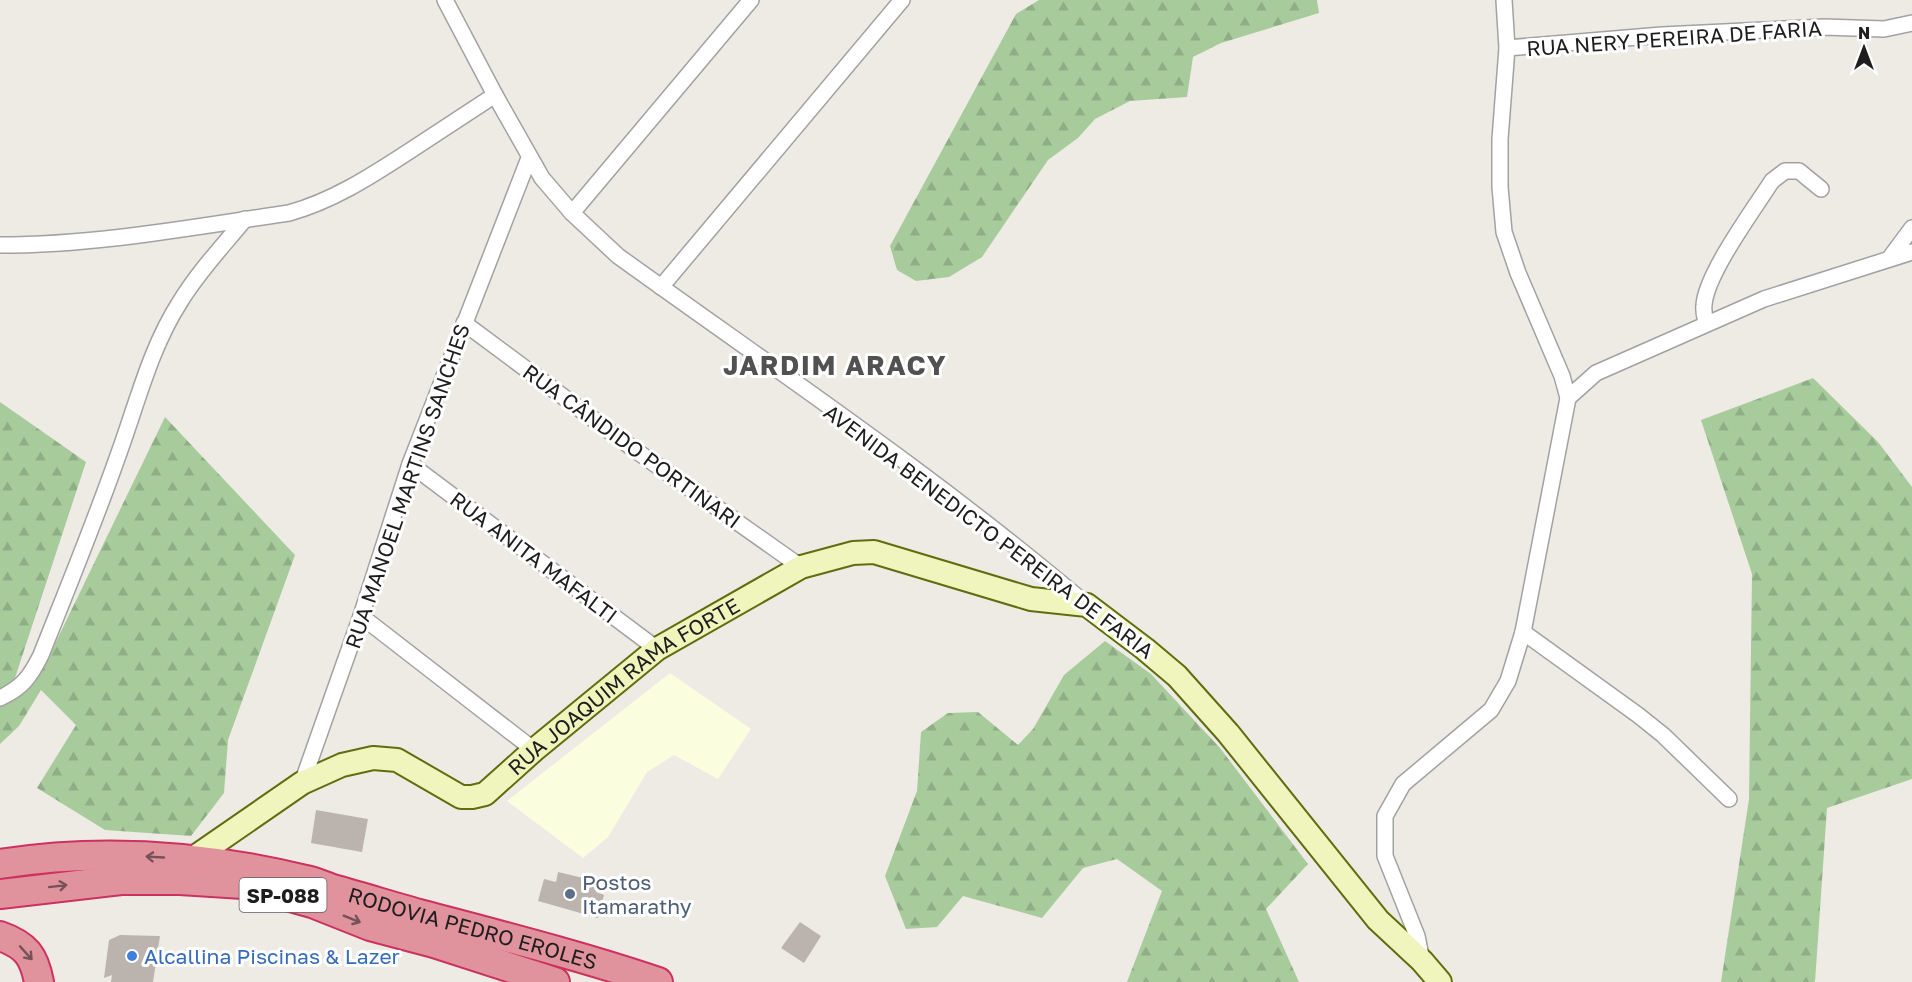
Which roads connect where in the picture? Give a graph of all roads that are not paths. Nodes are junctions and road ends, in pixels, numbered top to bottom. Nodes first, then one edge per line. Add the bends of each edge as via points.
1 (445, 0) edge
2 (752, 0) edge
3 (902, 0) edge
4 (1504, 0) edge
5 (1912, 23) edge
6 (1507, 48) junction
7 (495, 95) junction
8 (529, 158) junction
9 (1821, 189) dead end
10 (572, 213) junction
11 (245, 219) junction
12 (1912, 228) edge
13 (0, 244) edge
14 (1912, 252) edge
15 (1889, 259) junction
16 (661, 287) junction
17 (464, 323) junction
18 (1706, 323) junction
19 (1568, 398) junction
20 (410, 464) junction
21 (801, 567) junction
22 (1087, 605) junction
23 (361, 616) junction
24 (1523, 632) junction
25 (657, 650) junction
26 (0, 698) edge
27 (534, 750) junction
28 (302, 783) junction
29 (1729, 800) dead end
30 (192, 859) junction
31 (0, 864) edge
32 (0, 894) edge
33 (0, 936) edge
34 (558, 951) junction
35 (1422, 961) junction
36 (39, 982) edge
37 (555, 982) edge
38 (658, 982) edge
39 (1440, 982) edge

1 - 7 street, AVENIDA BENEDICTO PEREIRA DE FARIA
2 - 10 street
3 - 16 street
4 - 6 street
5 - 6 street, RUA NERY PEREIRA DE FARIA via 1884,28 1662,35
6 - 19 street via 1500,139 1504,232
7 - 8 street, AVENIDA BENEDICTO PEREIRA DE FARIA
7 - 11 street via 362,182 326,201 289,213
8 - 10 street, AVENIDA BENEDICTO PEREIRA DE FARIA
8 - 17 street, RUA MANOEL MARTINS SANCHES
9 - 18 street via 1799,171 1785,171 1772,181 1715,271 1704,305
10 - 16 street, AVENIDA BENEDICTO PEREIRA DE FARIA via 618,256
11 - 13 street via 98,240
11 - 26 street via 179,302 149,365 113,471 41,655 20,687
12 - 15 street
14 - 15 street
15 - 18 street via 1764,299
16 - 22 street, AVENIDA BENEDICTO PEREIRA DE FARIA via 971,512
17 - 20 street, RUA MANOEL MARTINS SANCHES
17 - 21 street, RUA CÂNDIDO PORTINARI
18 - 19 street via 1596,373
19 - 24 street
20 - 23 street, RUA MANOEL MARTINS SANCHES
20 - 25 street, RUA ANITA MAFALTI
21 - 22 main road, RUA JOAQUIM RAMA FORTE via 852,553 874,552 1031,599
21 - 25 main road, RUA JOAQUIM RAMA FORTE
22 - 35 main road, AVENIDA BENEDICTO PEREIRA DE FARIA via 1177,676 1228,733 1378,920
23 - 27 street
23 - 28 street, RUA MANOEL MARTINS SANCHES
24 - 29 street via 1663,735
24 - 35 street via 1508,681 1491,710 1403,784 1385,816 1385,856 1417,936
25 - 27 main road, RUA JOAQUIM RAMA FORTE
27 - 28 main road, RUA JOAQUIM RAMA FORTE via 485,794 472,797 461,797 398,760 373,758 342,765
28 - 30 main road, RUA JOAQUIM RAMA FORTE
30 -> 31 highway, RODOVIA PEDRO EROLES / SP-088 via 84,857
30 - 34 highway, RODOVIA PEDRO EROLES / SP-088 via 308,881
32 -> 37 highway, RODOVIA PEDRO EROLES / SP-088 via 121,880 243,884
33 -> 36 highway via 28,951
34 - 37 highway via 545,959 543,967
34 - 38 highway, RODOVIA PEDRO EROLES / SP-088
35 - 39 main road, AVENIDA BENEDICTO PEREIRA DE FARIA

